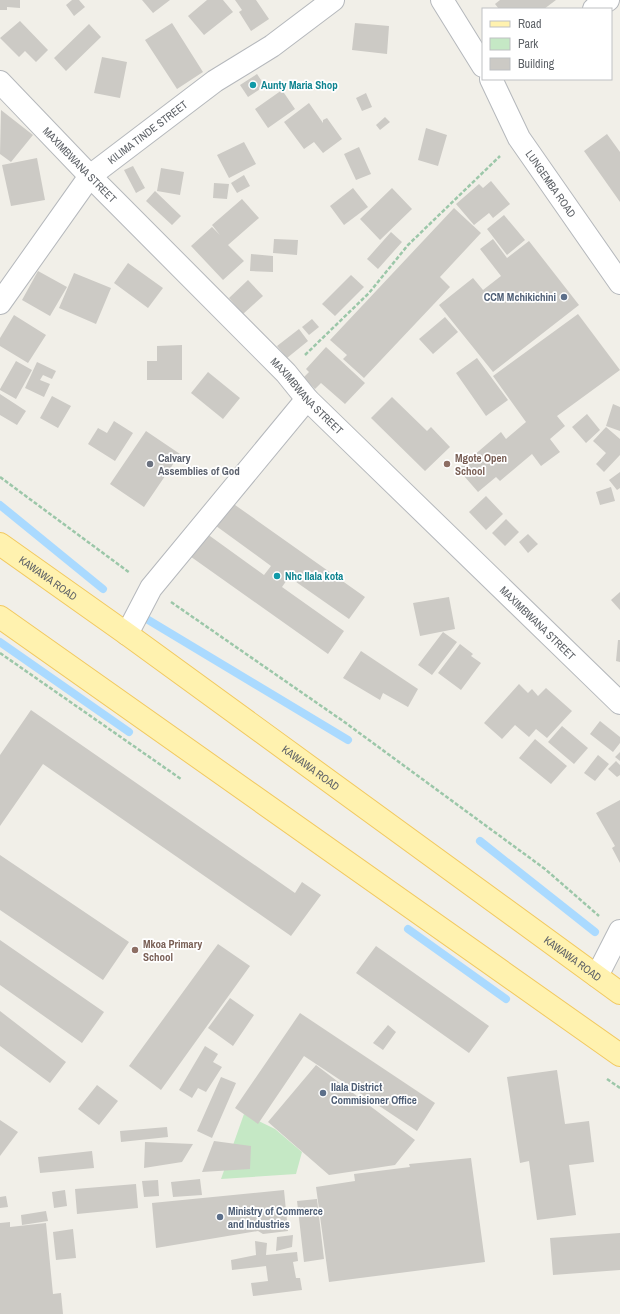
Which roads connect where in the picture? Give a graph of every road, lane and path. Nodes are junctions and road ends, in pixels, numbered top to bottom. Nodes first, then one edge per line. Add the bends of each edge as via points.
1 (333, 0) edge
2 (442, 0) edge
3 (608, 0) edge
4 (596, 8) edge
5 (482, 64) edge
6 (491, 80) edge
7 (0, 82) edge
8 (519, 138) junction
9 (90, 176) junction
10 (620, 283) edge
11 (0, 303) edge
12 (286, 373) junction
13 (307, 399) junction
14 (0, 477) edge
15 (0, 544) edge
16 (151, 588) junction
17 (0, 617) edge
18 (127, 634) junction
19 (620, 703) edge
20 (619, 932) edge
21 (597, 976) junction
22 (620, 993) edge
23 (620, 1055) edge

1 - 9 street, KILIMA TINDE STREET via 272,46 215,81
2 - 5 street
3 - 4 street
6 - 8 street, LUNGEMBA ROAD
7 - 9 street, MAXIMBWANA STREET
8 - 10 street, LUNGEMBA ROAD
8 - 12 path via 408,245 368,293
9 - 11 street, KILIMA TINDE STREET
9 - 12 street, MAXIMBWANA STREET
12 - 13 street, MAXIMBWANA STREET
13 - 16 street
13 - 19 street, MAXIMBWANA STREET
14 - 16 path
15 - 18 main road, KAWAWA ROAD
16 - 18 street
16 - 20 path via 343,721 545,869
17 - 23 main road
18 - 21 main road, KAWAWA ROAD
20 - 21 street
21 - 22 main road, KAWAWA ROAD

